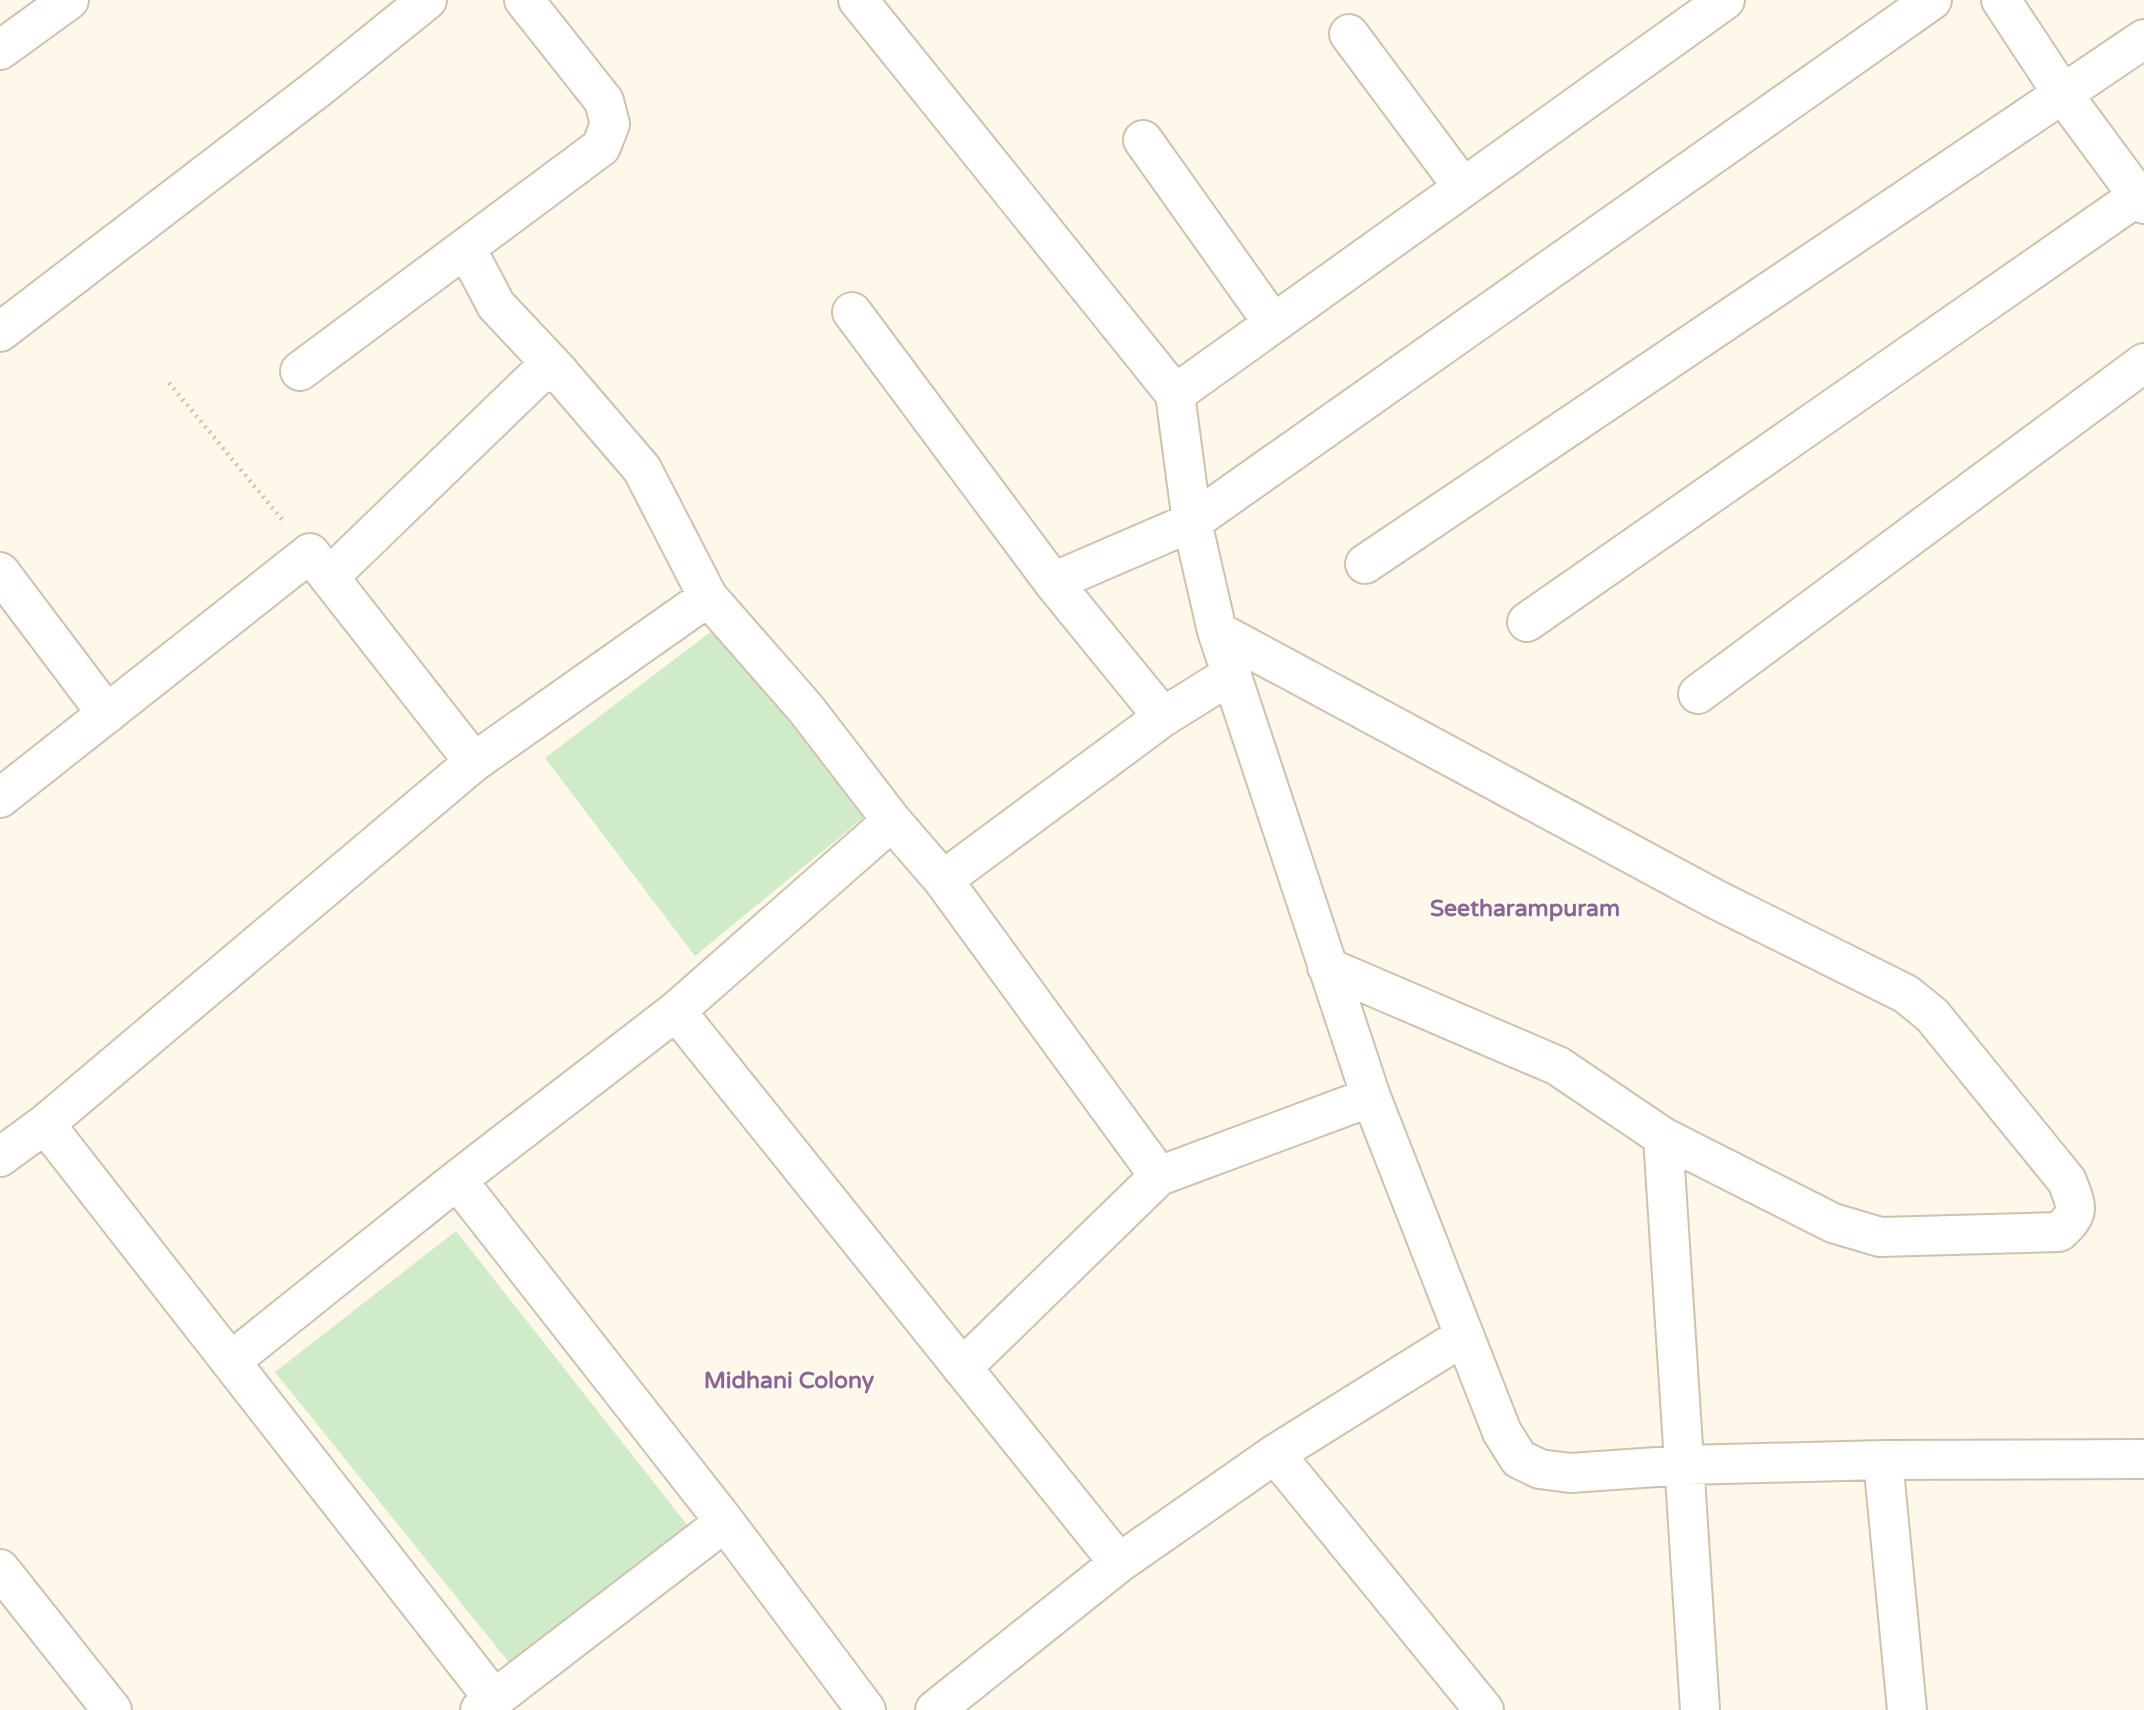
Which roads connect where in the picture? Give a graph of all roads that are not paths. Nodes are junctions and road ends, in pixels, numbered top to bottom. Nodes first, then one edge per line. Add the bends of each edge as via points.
1 (69, 0) edge
2 (427, 0) edge
3 (524, 0) edge
4 (858, 0) edge
5 (1725, 0) edge
6 (1932, 0) edge
7 (2001, 0) edge
8 (1349, 34) dead end
9 (2144, 38) edge
10 (0, 50) edge
11 (2062, 93) junction
12 (1143, 140) dead end
13 (1462, 186) junction
14 (2141, 200) edge
15 (466, 248) junction
16 (852, 312) dead end
17 (1273, 323) junction
18 (0, 332) edge
19 (2144, 363) edge
20 (558, 370) junction
21 (300, 371) dead end
22 (1175, 394) junction
23 (1192, 522) junction
24 (1364, 564) dead end
25 (320, 565) junction
26 (0, 572) edge
27 (1053, 582) junction
28 (708, 597) junction
29 (1527, 622) dead end
30 (1217, 631) junction
31 (1232, 674) junction
32 (1698, 694) dead end
33 (107, 714) junction
34 (1163, 717) junction
35 (474, 762) junction
36 (0, 798) edge
37 (892, 821) junction
38 (943, 880) junction
39 (1328, 967) junction
40 (676, 1011) junction
41 (1371, 1097) junction
42 (45, 1124) junction
43 (1663, 1137) junction
44 (0, 1157) edge
45 (1159, 1176) junction
46 (457, 1180) junction
47 (1464, 1336) junction
48 (231, 1361) junction
49 (962, 1368) junction
50 (1275, 1454) junction
51 (2144, 1459) edge
52 (1883, 1460) junction
53 (1686, 1465) junction
54 (725, 1522) junction
55 (1119, 1563) junction
56 (0, 1569) edge
57 (487, 1704) edge
58 (1471, 1706) edge
59 (112, 1710) edge
60 (866, 1710) edge
61 (935, 1710) edge
62 (1700, 1710) edge
63 (1907, 1710) edge

1 - 10 street
2 - 18 street
3 - 15 street via 604,101 610,124 601,147
4 - 22 street
5 - 13 street
6 - 23 street
7 - 11 street
8 - 13 street
9 - 11 street
11 - 14 street
11 - 24 street
12 - 17 street
13 - 17 street
14 - 29 street
15 - 20 street via 496,305
15 - 21 street
16 - 27 street
17 - 22 street
19 - 32 street
20 - 25 street via 540,373
20 - 28 street via 642,469
22 - 23 street
23 - 27 street
23 - 30 street
25 - 33 street
25 - 35 street
26 - 33 street
27 - 34 street
28 - 35 street
28 - 37 street via 806,709
30 - 31 street
30 - 43 street via 1715,899 1906,994 1932,1016 2067,1181 2077,1207 2074,1219 2059,1232 1880,1237 1833,1223
31 - 34 street
31 - 39 street
33 - 36 street
34 - 38 street
35 - 42 street
37 - 38 street
37 - 40 street
38 - 45 street
39 - 41 street
39 - 43 street via 1558,1066
40 - 46 street
40 - 49 street
41 - 45 street
41 - 47 street
42 - 44 street
42 - 48 street
43 - 53 street
45 - 49 street
46 - 48 street
46 - 54 street
47 - 50 street
47 - 53 street via 1502,1432 1518,1459 1540,1469 1570,1473
48 - 57 street
49 - 55 street
50 - 55 street
50 - 58 street
51 - 52 street
52 - 53 street
52 - 63 street
53 - 62 street
54 - 57 street
54 - 60 street
55 - 61 street
56 - 59 street

